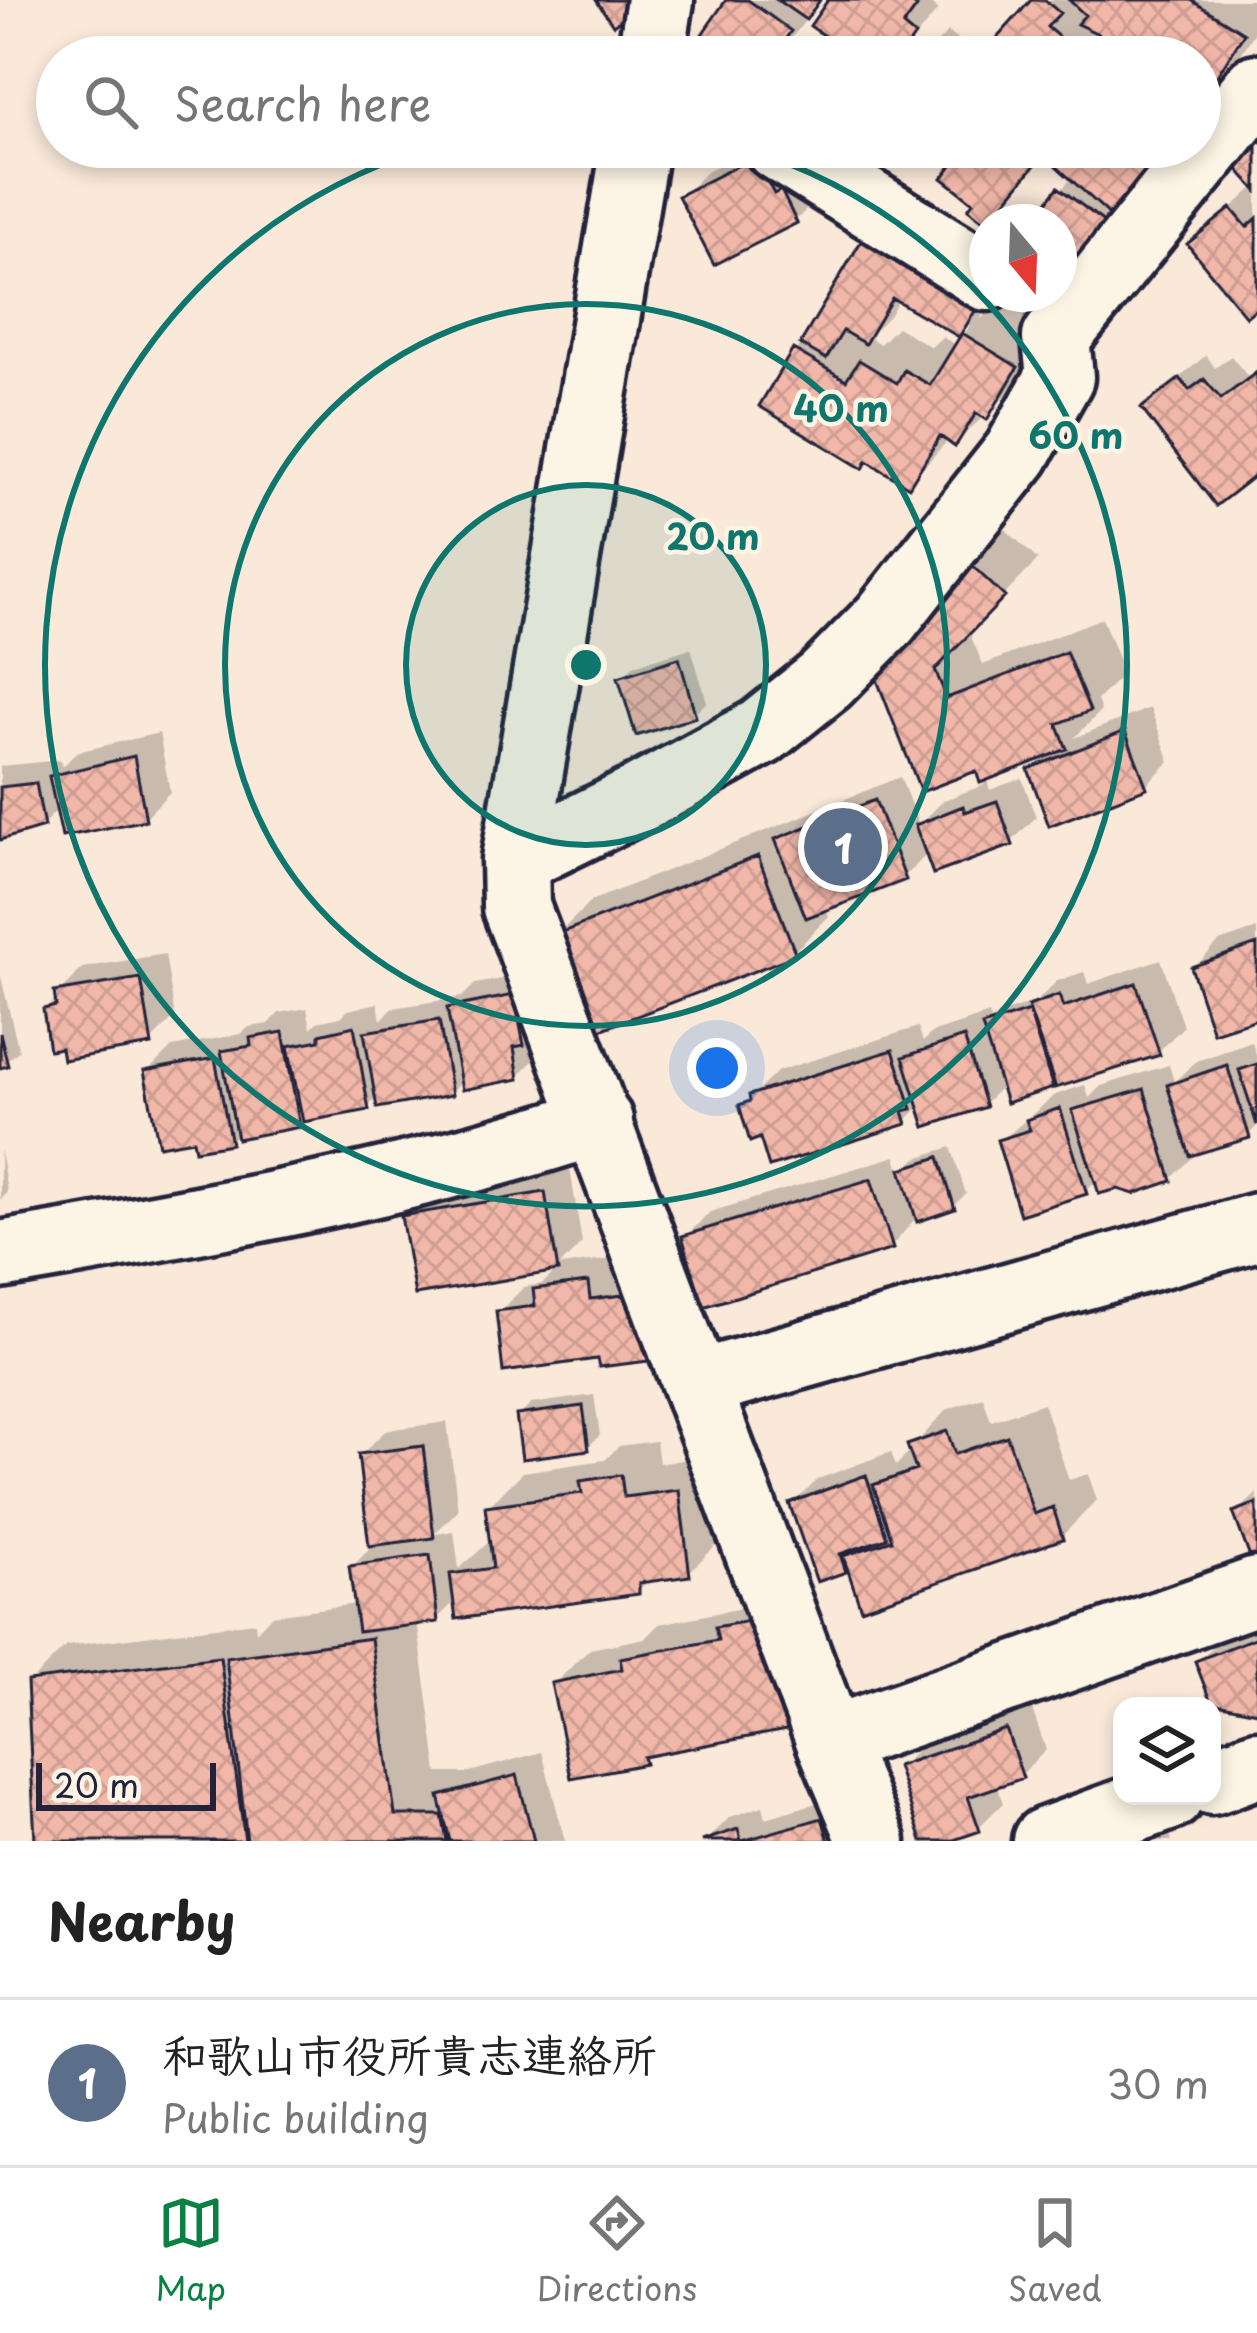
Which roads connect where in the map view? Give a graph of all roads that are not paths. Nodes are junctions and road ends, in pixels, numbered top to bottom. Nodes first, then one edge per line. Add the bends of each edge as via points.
1 (660, 0) edge
2 (654, 36) edge
3 (1256, 94) edge
4 (1221, 137) edge
5 (631, 168) edge
6 (812, 168) edge
7 (1195, 168) edge
8 (969, 266) edge
9 (1026, 312) edge
10 (1056, 338) junction
11 (515, 860) junction
12 (599, 1121) junction
13 (1257, 1227) edge
14 (0, 1256) edge
15 (698, 1384) junction
16 (1257, 1591) edge
17 (830, 1741) junction
18 (1257, 1764) edge
19 (1221, 1778) edge
20 (1145, 1805) edge
21 (872, 1841) edge
22 (1046, 1841) edge

1 - 2 street
3 - 4 street
5 - 11 street
6 - 8 street
7 - 10 street
9 - 10 street
10 - 11 street via 1060,376 1017,453 885,620 826,680 761,732
11 - 12 street via 516,907
12 - 14 street via 502,1153
12 - 15 street
13 - 15 street
15 - 17 street
16 - 17 street
17 - 21 street
18 - 19 street
20 - 22 street

